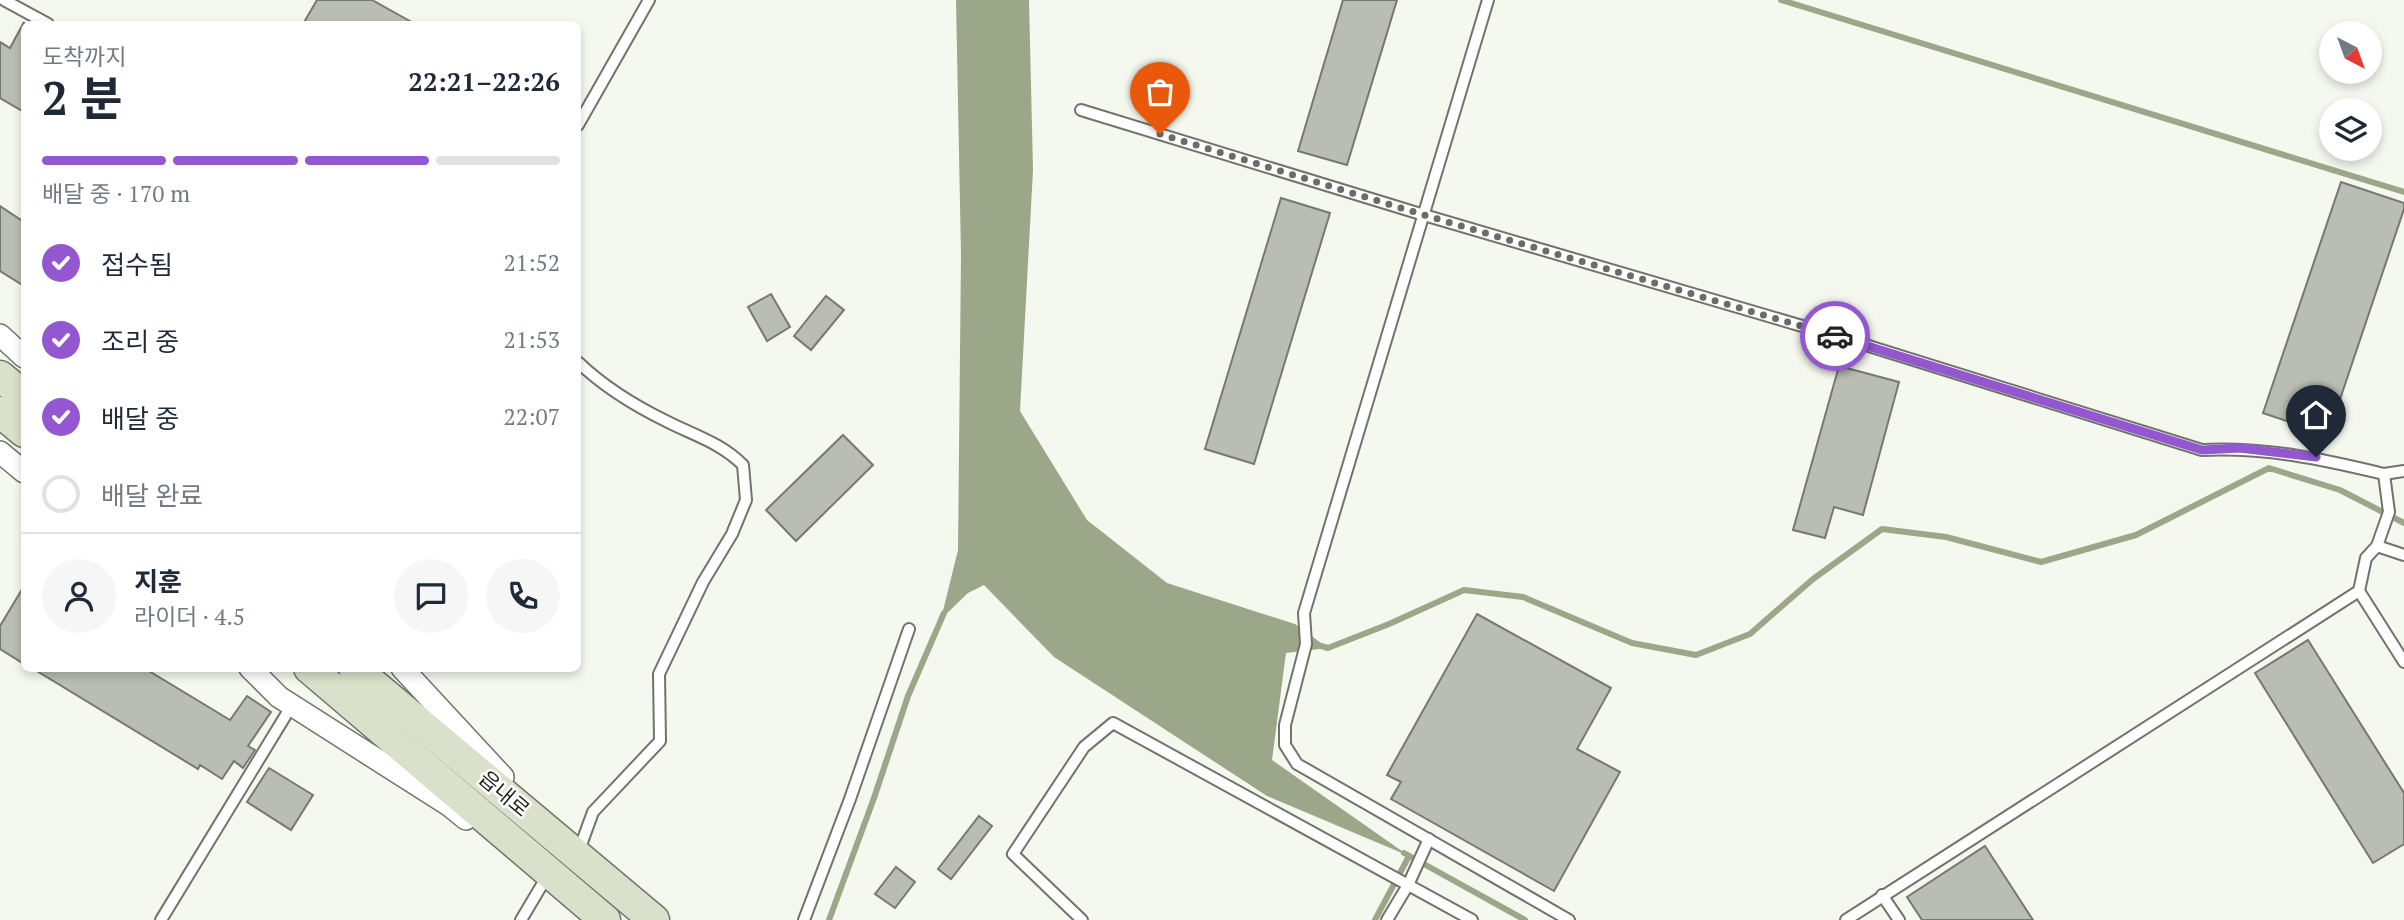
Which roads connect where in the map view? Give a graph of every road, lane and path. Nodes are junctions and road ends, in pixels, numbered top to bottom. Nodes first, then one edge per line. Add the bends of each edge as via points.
1 (4, 0) edge
2 (649, 0) edge
3 (1488, 0) edge
4 (42, 21) edge
5 (1081, 110) dead end
6 (581, 120) edge
7 (1424, 215) junction
8 (0, 335) edge
9 (21, 354) edge
10 (581, 365) edge
11 (0, 376) edge
12 (21, 394) edge
13 (0, 412) edge
14 (21, 430) edge
15 (0, 452) edge
16 (21, 470) edge
17 (2404, 471) edge
18 (2384, 474) junction
19 (2377, 546) junction
20 (2404, 555) edge
21 (2359, 591) junction
22 (909, 629) dead end
23 (2404, 662) edge
24 (254, 672) edge
25 (314, 672) edge
26 (359, 672) edge
27 (406, 672) edge
28 (292, 705) junction
29 (1429, 839) junction
30 (577, 855) junction
31 (543, 883) junction
32 (1408, 885) junction
33 (1882, 895) junction
34 (161, 920) edge
35 (521, 920) edge
36 (595, 920) edge
37 (605, 920) edge
38 (654, 920) edge
39 (804, 920) edge
40 (1082, 920) edge
41 (1387, 920) edge
42 (1472, 920) edge
43 (1569, 920) edge
44 (1846, 920) edge
45 (1899, 920) edge

1 - 4 lane
2 - 6 lane
3 - 7 lane
5 - 7 lane
7 - 18 lane via 2202,450 2240,448 2316,457
7 - 29 lane via 1304,613 1306,644 1284,724 1285,745 1297,764
8 - 9 street
10 - 30 lane via 603,385 728,450 743,465 746,500 659,674 660,741 593,812
11 - 12 street
13 - 14 street
15 - 16 street
17 - 18 lane
18 - 19 lane via 2389,512
19 - 20 lane
19 - 21 lane via 2366,558
21 - 23 lane
21 - 33 lane
22 - 39 lane
24 - 28 street
25 - 37 street, 읍내로
26 - 30 street, 읍내로
27 - 30 street via 497,772 566,829
28 - 31 street via 450,806
28 - 34 lane
29 - 32 lane
29 - 43 lane
30 - 38 street, 읍내로
31 - 35 lane
31 - 36 street
32 - 40 lane via 1113,723 1084,747 1013,854
32 - 41 lane
32 - 42 lane
33 - 44 lane
33 - 45 lane

